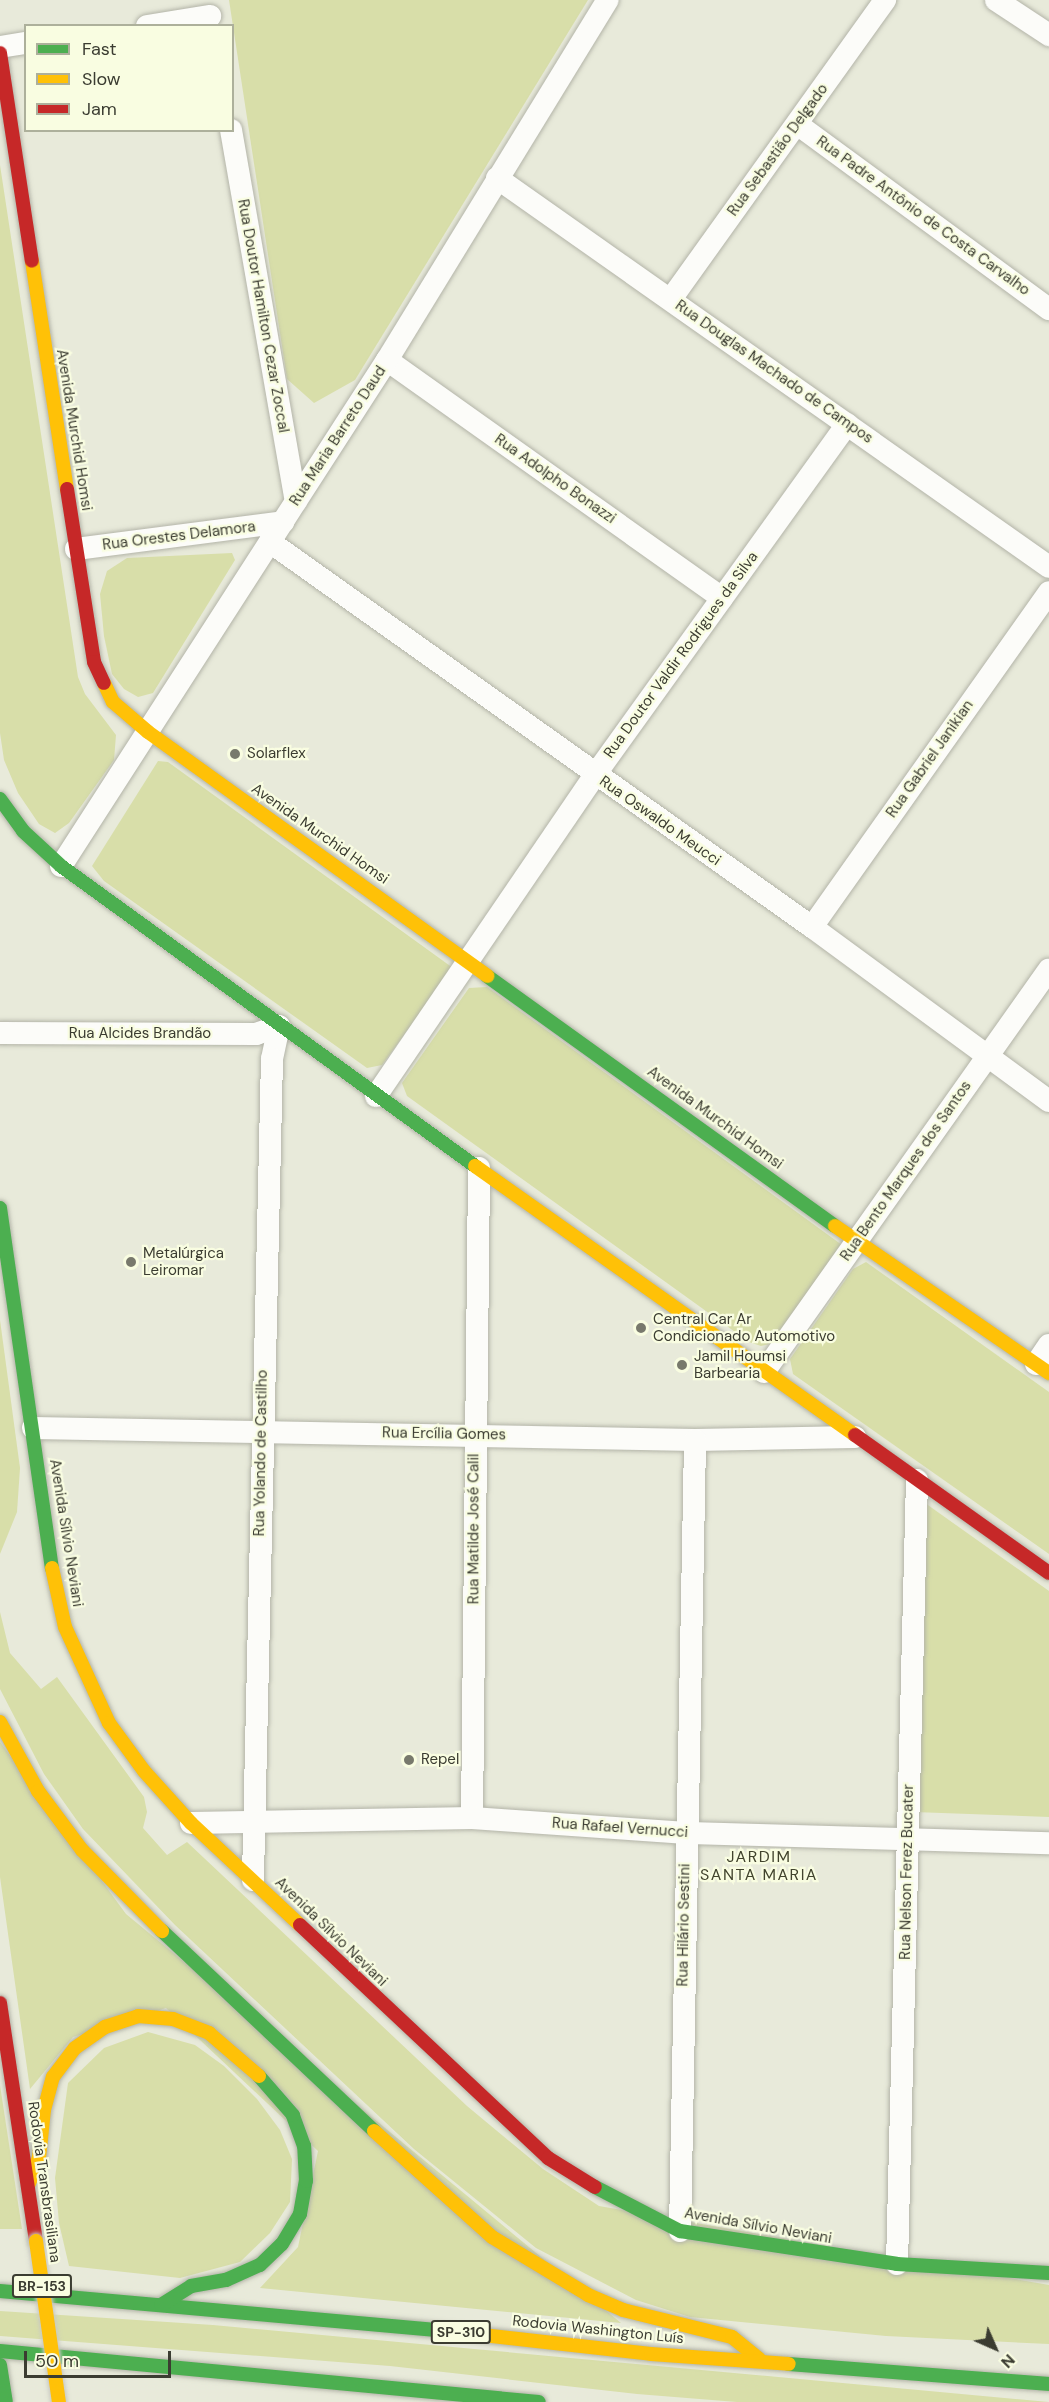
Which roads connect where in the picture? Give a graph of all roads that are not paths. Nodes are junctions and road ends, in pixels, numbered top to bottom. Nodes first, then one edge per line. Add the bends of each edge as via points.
1 (608, 0) edge
2 (885, 0) edge
3 (996, 0) edge
4 (210, 14) edge
5 (158, 24) edge
6 (1049, 35) edge
7 (24, 44) edge
8 (0, 47) edge
9 (0, 53) edge
10 (797, 124) junction
11 (231, 132) edge
12 (497, 178) junction
13 (671, 299) junction
14 (1049, 309) edge
15 (387, 360) junction
16 (847, 424) junction
17 (296, 501) junction
18 (282, 522) junction
19 (270, 542) junction
20 (76, 549) junction
21 (1049, 567) edge
22 (1049, 592) edge
23 (722, 598) junction
24 (148, 732) junction
25 (595, 775) junction
26 (0, 798) edge
27 (61, 866) junction
28 (812, 927) junction
29 (469, 961) junction
30 (1049, 970) edge
31 (279, 1026) junction
32 (0, 1033) edge
33 (987, 1057) junction
34 (376, 1096) junction
35 (1049, 1101) edge
36 (478, 1168) junction
37 (0, 1208) edge
38 (857, 1242) junction
39 (1049, 1345) edge
40 (1042, 1368) edge
41 (764, 1372) junction
42 (33, 1428) junction
43 (261, 1432) junction
44 (474, 1435) junction
45 (855, 1437) junction
46 (695, 1440) junction
47 (917, 1480) junction
48 (1049, 1572) edge
49 (0, 1722) edge
50 (472, 1818) junction
51 (255, 1822) junction
52 (190, 1823) junction
53 (686, 1833) junction
54 (907, 1837) junction
55 (1049, 1843) edge
56 (253, 1880) junction
57 (0, 2003) edge
58 (28, 2186) junction
59 (680, 2231) junction
60 (897, 2264) junction
61 (1049, 2273) edge
62 (0, 2291) edge
63 (161, 2305) junction
64 (0, 2351) edge
65 (761, 2361) junction
66 (0, 2365) edge
67 (235, 2372) junction
68 (1049, 2384) edge
69 (281, 2394) dead end
70 (6, 2402) edge
71 (59, 2402) edge
72 (539, 2402) edge

1 - 12 street, Rua Maria Barreto Daud
2 - 10 street, Rua Sebastião Delgado
3 - 6 street
4 - 5 street
7 - 8 street
9 - 20 main road, Avenida Murchid Homsi
10 - 13 street, Rua Sebastião Delgado
10 - 14 street, Rua Padre Antônio de Costa Carvalho
11 - 17 street, Rua Doutor Hamilton Cezar Zoccal
12 - 13 street, Rua Douglas Machado de Campos
12 - 15 street, Rua Maria Barreto Daud
13 - 16 street, Rua Douglas Machado de Campos
15 - 17 street, Rua Maria Barreto Daud
15 - 23 street, Rua Adolpho Bonazzi
16 - 21 street, Rua Douglas Machado de Campos
16 - 23 street, Rua Doutor Valdir Rodrigues da Silva
17 - 18 street, Rua Maria Barreto Daud
18 - 19 street, Rua Maria Barreto Daud
18 - 20 street, Rua Orestes Delamora
19 - 24 street, Rua Maria Barreto Daud
19 - 25 street, Rua Oswaldo Meucci
20 - 24 main road, Avenida Murchid Homsi via 94,662 113,702
22 - 28 street, Rua Gabriel Janikian
23 - 25 street, Rua Doutor Valdir Rodrigues da Silva
24 - 27 street, Rua Maria Barreto Daud
24 - 29 main road, Avenida Murchid Homsi
25 - 28 street, Rua Oswaldo Meucci
25 - 29 street, Rua Doutor Valdir Rodrigues da Silva
26 - 27 main road via 23,831
27 - 31 main road
28 - 33 street, Rua Oswaldo Meucci
29 - 34 street, Rua Doutor Valdir Rodrigues da Silva
29 - 38 main road, Avenida Murchid Homsi
30 - 33 street, Rua Bento Marques dos Santos
31 - 32 street, Rua Alcides Brandão via 256,1034
31 - 34 main road
31 - 43 street, Rua Yolando de Castilho via 272,1059
33 - 35 street, Rua Oswaldo Meucci
33 - 38 street, Rua Bento Marques dos Santos
34 - 36 main road
36 - 41 main road
36 - 44 street, Rua Matilde José Calil
37 - 42 main road, Avenida Sílvio Neviani
38 - 40 main road, Avenida Murchid Homsi
38 - 41 street, Rua Bento Marques dos Santos
39 - 40 street
41 - 45 main road
42 - 43 street, Rua Ercília Gomes
42 - 52 main road, Avenida Sílvio Neviani via 52,1568 65,1627 109,1723 144,1771
43 - 44 street, Rua Ercília Gomes
43 - 51 street, Rua Yolando de Castilho
44 - 46 street, Rua Ercília Gomes
44 - 50 street, Rua Matilde José Calil
45 - 46 street, Rua Ercília Gomes
45 - 47 main road
46 - 53 street, Rua Hilário Sestini
47 - 48 main road
47 - 54 street, Rua Nelson Ferez Bucater
49 - 65 main road via 38,1791 89,1858 446,2199 492,2237 588,2295 622,2310 732,2337
50 - 51 street, Rua Rafael Vernucci
50 - 53 street, Rua Rafael Vernucci
51 - 52 street, Rua Rafael Vernucci
51 - 56 street, Rua Yolando de Castilho
52 - 56 main road, Avenida Sílvio Neviani
53 - 54 street, Rua Rafael Vernucci
53 - 59 street, Rua Hilário Sestini
54 - 55 street, Rua Rafael Vernucci
54 - 60 street, Rua Nelson Ferez Bucater
56 - 59 main road, Avenida Sílvio Neviani via 548,2158 617,2201
57 - 58 main road, Rodovia Transbrasiliana / BR-153
58 - 63 main road via 39,2158 44,2110 53,2077 75,2048 105,2027 138,2016 174,2019 209,2033 270,2086 293,2115 304,2146 306,2181 300,2214 282,2244 260,2265 226,2280 191,2286
58 - 71 main road, Rodovia Transbrasiliana / BR-153, bridge
59 - 60 main road, Avenida Sílvio Neviani
60 - 61 main road, Avenida Sílvio Neviani
62 - 63 main road, Rodovia Washington Luís / SP-310
63 - 65 main road, Rodovia Washington Luís / SP-310 via 390,2324 651,2354
64 - 67 main road
65 - 68 main road, Rodovia Washington Luís / SP-310
66 - 70 main road
67 - 69 main road
67 - 72 main road

